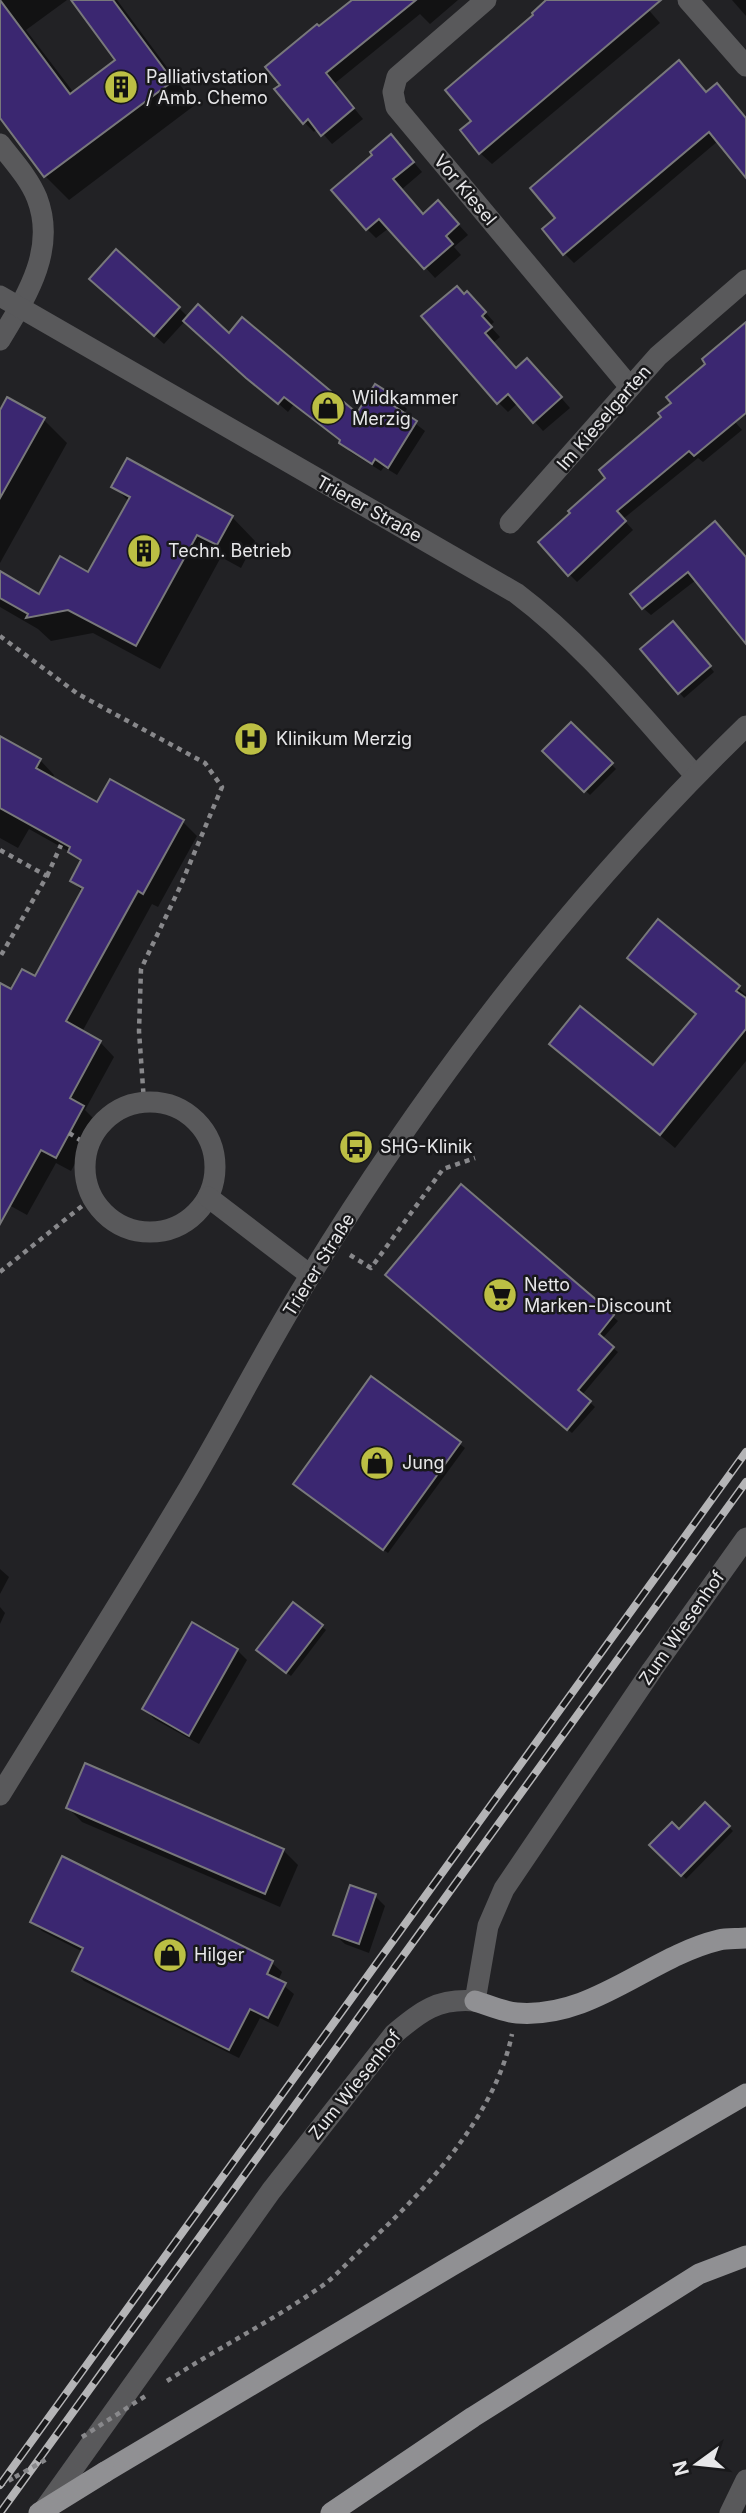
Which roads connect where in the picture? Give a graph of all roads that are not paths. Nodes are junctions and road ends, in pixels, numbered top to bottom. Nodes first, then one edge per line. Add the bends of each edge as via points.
1 (486, 0) edge
2 (688, 0) edge
3 (746, 66) edge
4 (0, 144) edge
5 (746, 280) edge
6 (0, 296) edge
7 (20, 307) junction
8 (0, 340) edge
9 (630, 387) junction
10 (510, 523) dead end
11 (746, 726) edge
12 (695, 775) junction
13 (208, 1196) junction
14 (310, 1275) junction
15 (746, 1538) edge
16 (0, 1795) edge
17 (745, 1939) edge
18 (475, 2001) junction
19 (746, 2094) edge
20 (746, 2256) edge
21 (746, 2480) edge
22 (40, 2513) edge
23 (331, 2513) edge
24 (730, 2513) edge

1 - 9 street, Vor Kiesel via 397,78 393,92 396,107
2 - 3 street
4 - 7 street via 36,198 42,220 43,251
5 - 9 street, Im Kieselgarten via 658,356
6 - 7 street, Trierer Straße
7 - 8 street
7 - 12 street, Trierer Straße via 516,593 587,654
9 - 10 street, Im Kieselgarten
11 - 12 street, Trierer Straße
12 - 14 street, Trierer Straße via 632,842 470,1041
13 - 13 street via 214,1178 209,1139 183,1111 145,1102 126,1106 110,1115 88,1146 86,1181 92,1198 121,1226 161,1232 196,1213
13 - 14 street
14 - 16 street, Trierer Straße via 184,1497
15 - 18 street, Zum Wiesenhof via 504,1889 488,1926
17 - 18 main road via 720,1939 691,1950 569,2008 514,2013
18 - 22 street, Zum Wiesenhof via 441,2003 394,2034 271,2191
19 - 22 main road, bridge
20 - 23 main road via 699,2274
21 - 24 street

